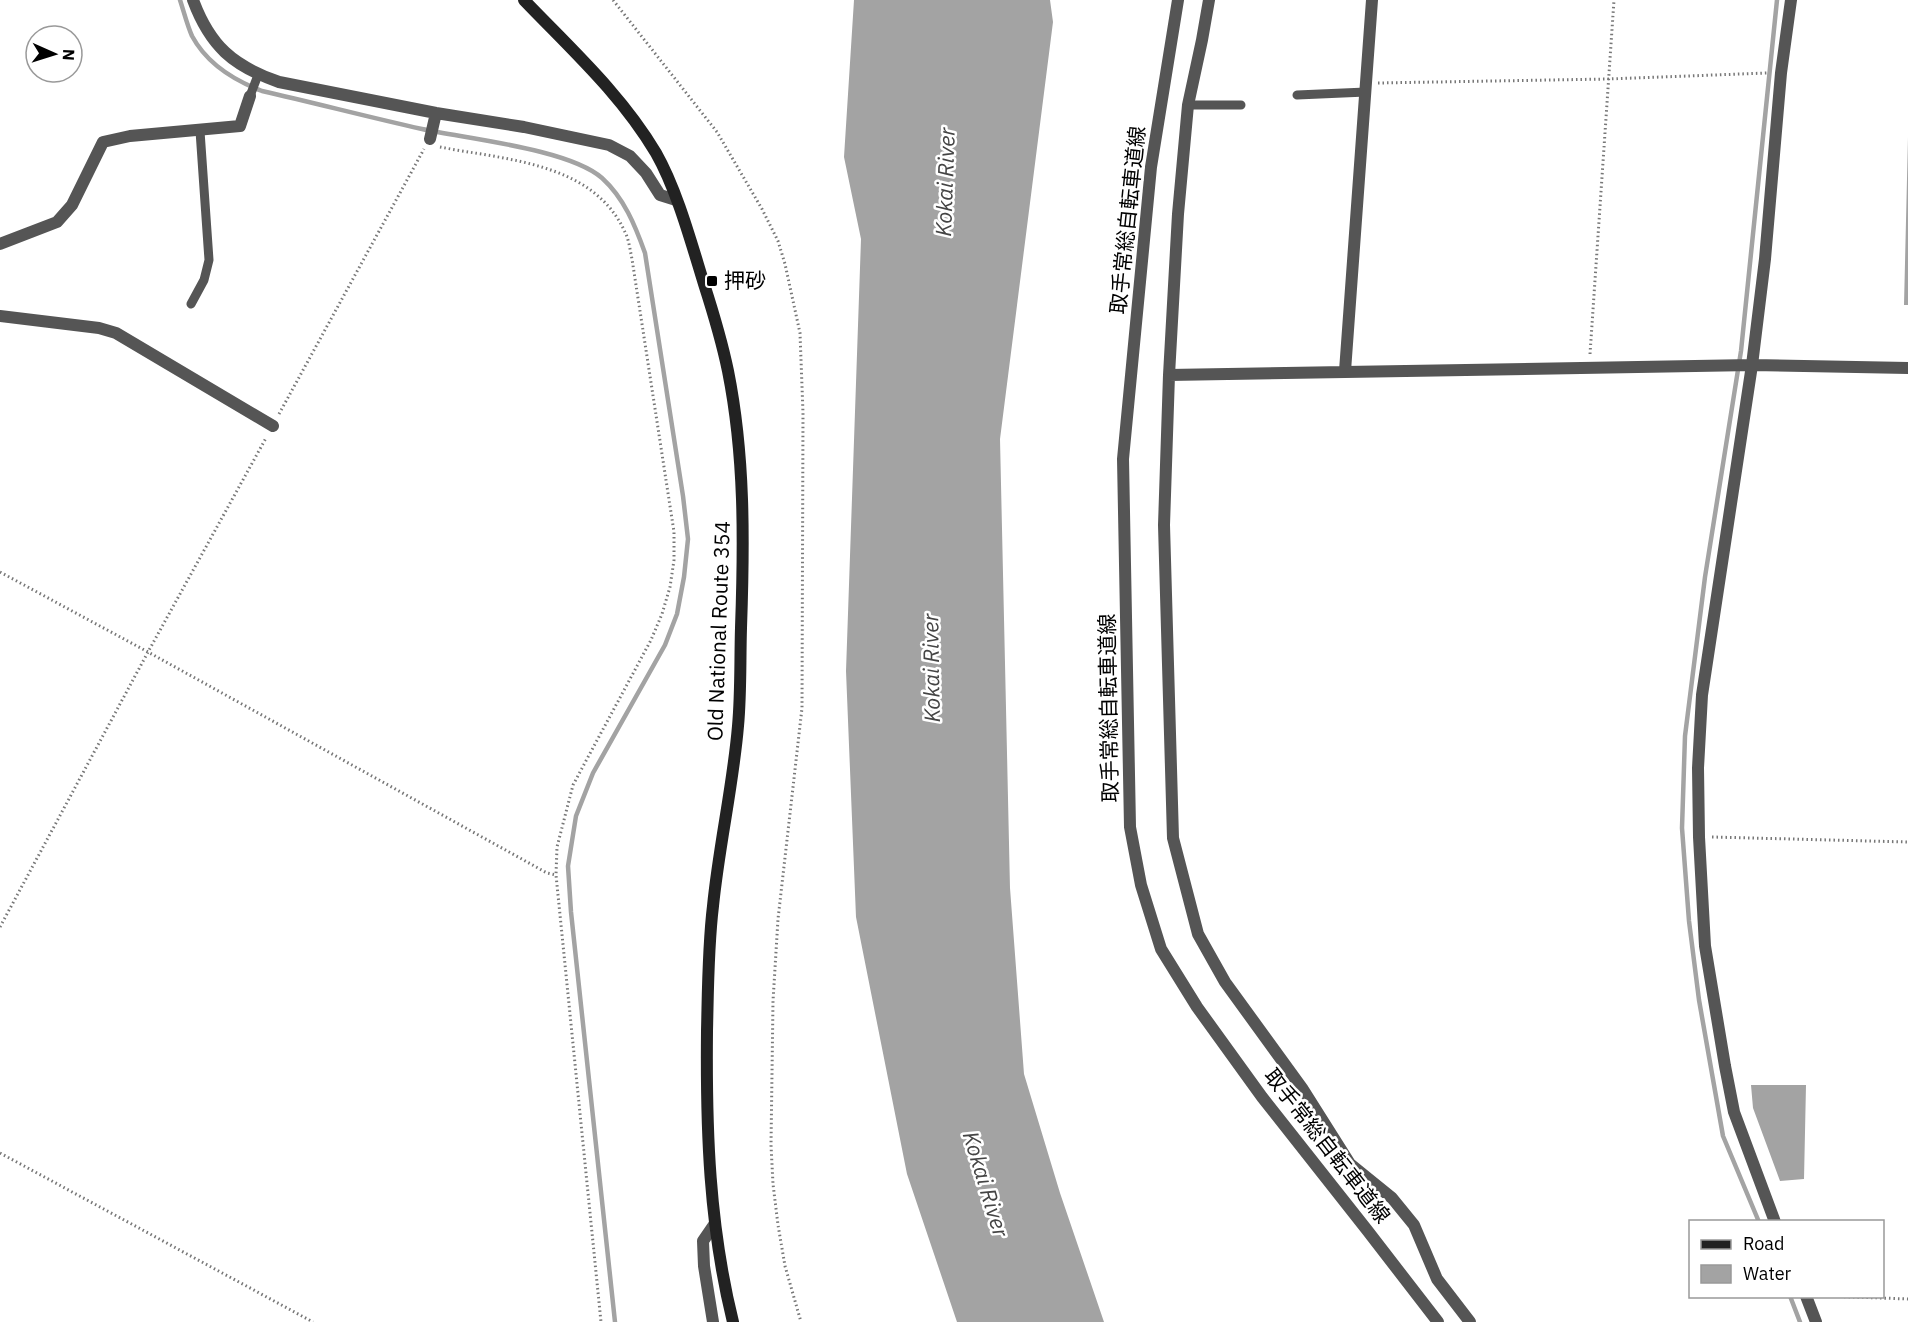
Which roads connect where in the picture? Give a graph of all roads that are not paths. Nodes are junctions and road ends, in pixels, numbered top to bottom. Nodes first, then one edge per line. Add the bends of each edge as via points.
1 (193, 0) edge
2 (524, 0) edge
3 (1178, 0) edge
4 (1209, 0) edge
5 (1372, 0) edge
6 (1791, 0) edge
7 (256, 79) junction
8 (1366, 88) junction
9 (1298, 95) dead end
10 (250, 96) joint
11 (1188, 105) junction
12 (1241, 105) dead end
13 (435, 118) junction
14 (200, 131) junction
15 (428, 142) road end
16 (676, 200) junction
17 (0, 244) edge
18 (191, 304) dead end
19 (0, 316) edge
20 (1752, 365) junction
21 (1908, 368) edge
22 (1345, 371) junction
23 (1169, 375) junction
24 (273, 426) road end
25 (1775, 1220) edge
26 (714, 1225) junction
27 (1807, 1298) edge
28 (713, 1322) edge
29 (733, 1322) edge
30 (1438, 1322) edge
31 (1470, 1322) edge
32 (1816, 1322) edge

1 - 7 street via 212,39
2 - 16 street, Old National Route 354 via 615,94 658,157
3 - 30 street, 取手常総自転車道線 via 1151,167 1123,459 1130,827 1141,885 1161,949 1197,1007 1262,1097
4 - 11 street
5 - 8 street
6 - 20 street
7 - 10 lane
7 - 13 street
8 - 9 lane
8 - 22 street
10 - 14 street via 240,126
11 - 12 lane
11 - 23 street
13 - 15 street
13 - 16 street via 524,127 609,145 630,156 660,195
14 - 17 street via 103,142 72,206 57,222
14 - 18 lane via 209,260
16 - 26 street, Old National Route 354 via 728,370 742,485 744,552 738,723 712,910 708,981 709,1176
19 - 24 street via 116,333
20 - 21 street
20 - 22 street
20 - 25 street via 1702,695 1699,837 1705,946 1734,1112
22 - 23 street
23 - 31 street via 1164,525 1173,838 1198,934 1225,982 1302,1088 1350,1164 1392,1198 1414,1225 1437,1279
26 - 28 street via 703,1241
26 - 29 street, Old National Route 354
27 - 32 street

